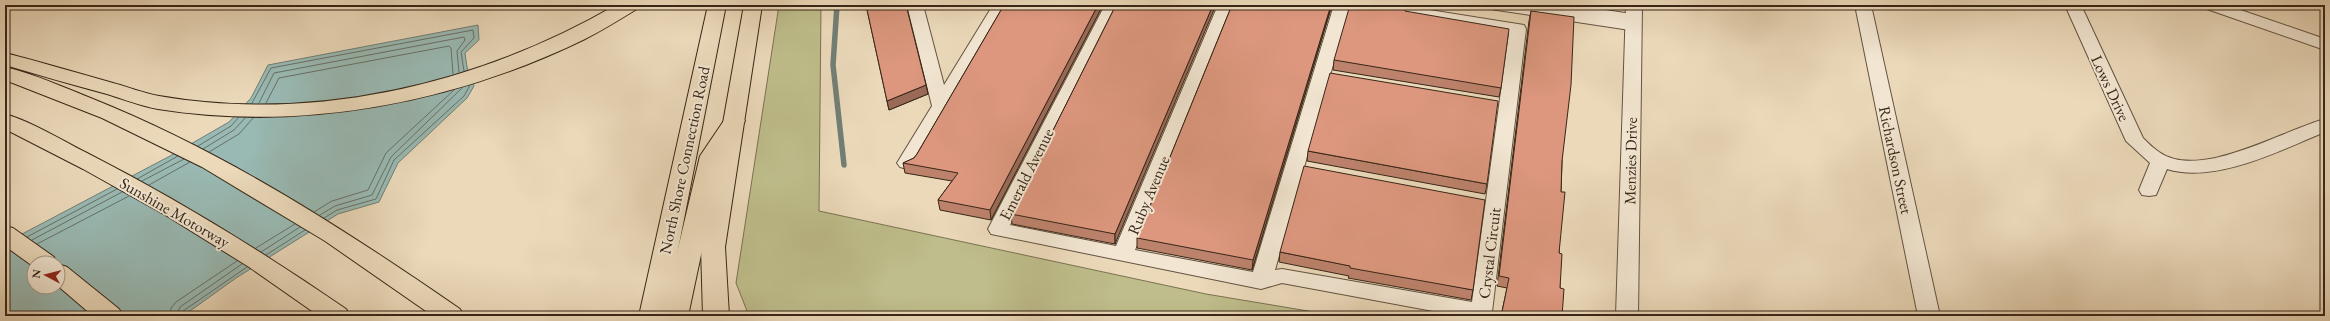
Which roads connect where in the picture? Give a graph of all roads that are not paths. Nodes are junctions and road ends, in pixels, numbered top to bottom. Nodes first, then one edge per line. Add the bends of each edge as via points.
1 (630, 5) edge
2 (717, 5) edge
3 (753, 5) edge
4 (915, 5) edge
5 (1001, 5) edge
6 (1113, 5) edge
7 (1226, 5) edge
8 (1342, 5) edge
9 (1367, 5) edge
10 (1494, 5) edge
11 (1544, 5) edge
12 (1863, 5) edge
13 (2073, 5) edge
14 (2210, 5) edge
15 (1634, 17) edge
16 (2325, 45) edge
17 (5, 59) edge
18 (5, 73) edge
19 (941, 106) junction
20 (5, 121) edge
21 (734, 121) junction
22 (2325, 126) edge
23 (2160, 162) junction
24 (907, 163) edge
25 (2149, 190) dead end
26 (5, 234) edge
27 (34, 255) edge
28 (1123, 255) junction
29 (66, 280) edge
30 (1261, 281) junction
31 (110, 316) edge
32 (337, 316) edge
33 (451, 316) edge
34 (652, 316) edge
35 (675, 316) edge
36 (716, 316) edge
37 (1627, 316) edge
38 (1929, 316) edge

1 - 17 main road via 562,43 471,77 383,98 295,110 234,111 179,107
2 - 34 main road, North Shore Connection Road
3 - 21 main road
4 - 19 street
5 - 19 street
6 - 28 street, Emerald Avenue via 998,229
7 - 28 street, Ruby Avenue
8 - 30 street via 1329,76 1302,168
9 - 30 street, Crystal Circuit via 1518,29 1500,104 1487,203 1481,312 1282,276
10 - 15 lane
11 - 15 lane
12 - 38 street, Richardson Street
13 - 23 street, Lows Drive via 2135,141 2143,151
14 - 16 street
15 - 37 street, Menzies Drive
18 - 33 main road via 124,120 203,159 330,232
19 - 24 street
20 - 32 main road, Sunshine Motorway via 73,154 192,220 261,263
21 - 35 main road via 711,156
21 - 36 main road via 713,247
22 - 23 street, Lows Drive via 2219,165 2185,166
23 - 25 street
26 - 27 main road
28 - 30 street, Ruby Avenue
29 - 31 main road

